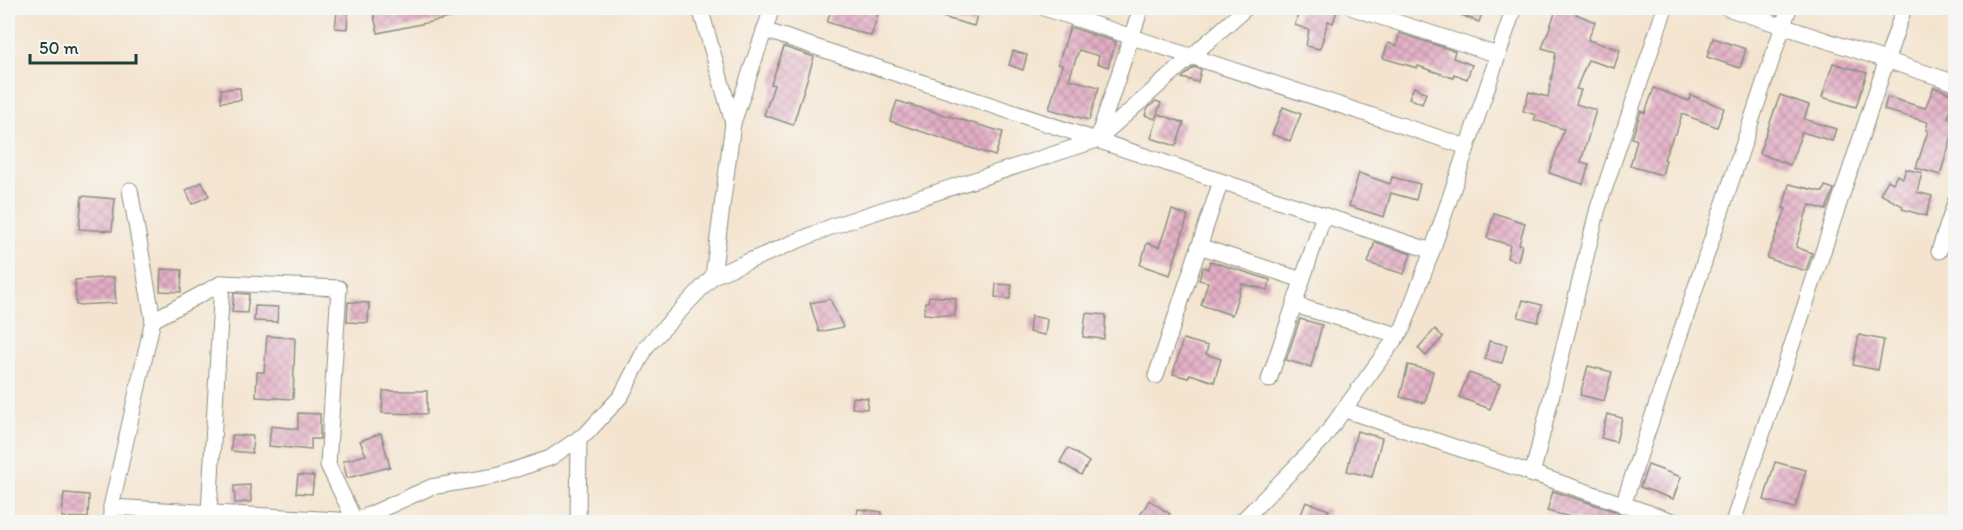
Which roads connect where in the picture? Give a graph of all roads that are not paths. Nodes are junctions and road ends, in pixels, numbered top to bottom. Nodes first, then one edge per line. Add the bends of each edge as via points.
1 (700, 8) edge
2 (772, 8) edge
3 (1044, 8) edge
4 (1141, 8) edge
5 (1246, 8) edge
6 (1353, 8) edge
7 (1514, 8) edge
8 (1665, 8) edge
9 (1727, 8) edge
10 (1789, 8) edge
11 (1904, 8) edge
12 (1783, 26) junction
13 (764, 30) junction
14 (1131, 36) junction
15 (1498, 55) junction
16 (1191, 56) junction
17 (1887, 60) junction
18 (1956, 83) edge
19 (733, 123) junction
20 (1097, 140) junction
21 (1467, 147) junction
22 (1221, 181) junction
23 (130, 190) dead end
24 (1956, 200) edge
25 (1324, 215) junction
26 (1199, 246) junction
27 (1432, 251) junction
28 (1938, 251) dead end
29 (713, 276) junction
30 (1302, 280) junction
31 (222, 283) junction
32 (1294, 305) junction
33 (153, 320) junction
34 (1398, 336) junction
35 (1156, 376) dead end
36 (1269, 380) dead end
37 (1345, 410) junction
38 (579, 438) junction
39 (1532, 475) junction
40 (1623, 505) junction
41 (209, 513) junction
42 (111, 515) edge
43 (354, 522) edge
44 (578, 522) edge
45 (1241, 522) edge
46 (1676, 522) edge
47 (1732, 522) edge

1 - 19 street
2 - 13 street
3 - 14 street
4 - 14 street
5 - 16 street
6 - 15 street
7 - 15 street
8 - 39 street via 1598,208
9 - 12 street
10 - 12 street
11 - 17 street
12 - 17 street
12 - 40 street
13 - 19 street
13 - 20 street
14 - 16 street
14 - 20 street
15 - 21 street
16 - 20 street
16 - 21 street
17 - 18 street
17 - 47 street
19 - 29 street
20 - 22 street
20 - 29 street via 833,226
21 - 27 street
22 - 25 street
22 - 26 street
23 - 33 street
24 - 28 street
25 - 27 street
25 - 30 street
26 - 30 street
26 - 35 street
27 - 34 street
29 - 38 street via 647,346 621,396
30 - 32 street
31 - 33 street
31 - 41 street
31 - 43 street via 339,288 328,465
32 - 34 street
32 - 36 street
33 - 42 street
34 - 37 street
37 - 39 street
37 - 45 street via 1322,441
38 - 43 street via 550,458 496,476 431,487
38 - 44 street
39 - 40 street
40 - 46 street
41 - 42 street
41 - 43 street

